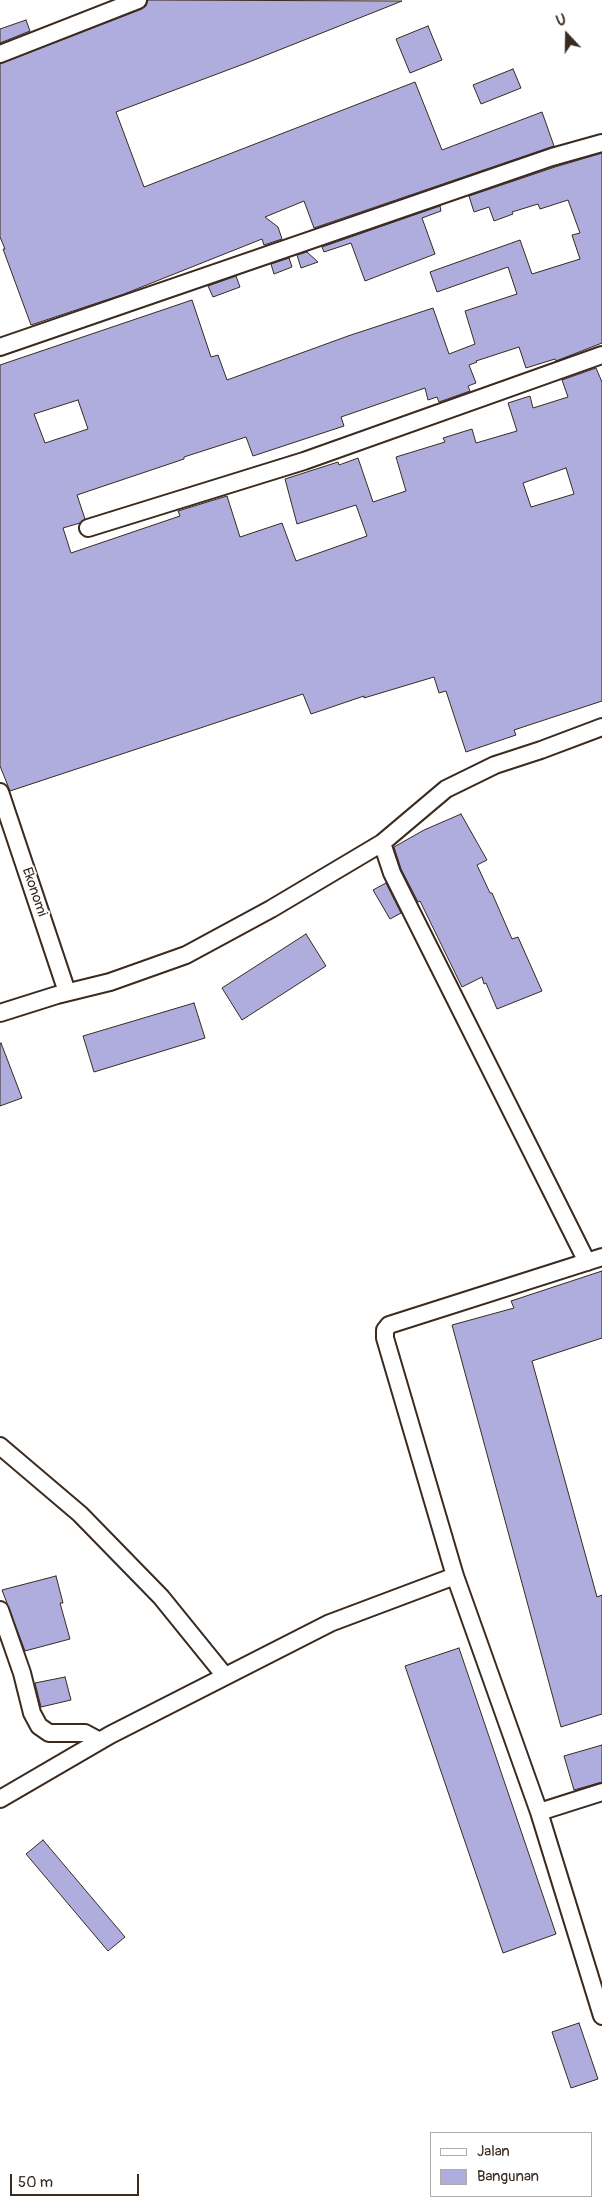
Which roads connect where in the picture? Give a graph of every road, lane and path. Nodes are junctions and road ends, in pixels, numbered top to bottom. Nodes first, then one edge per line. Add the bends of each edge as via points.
1 (138, 0) edge
2 (0, 54) edge
3 (602, 143) edge
4 (0, 347) edge
5 (602, 355) edge
6 (88, 528) dead end
7 (602, 726) edge
8 (0, 792) edge
9 (382, 843) junction
10 (67, 992) junction
11 (0, 1013) edge
12 (594, 1259) edge
13 (0, 1446) edge
14 (455, 1576) junction
15 (0, 1610) edge
16 (226, 1676) junction
17 (100, 1741) junction
18 (602, 1792) edge
19 (0, 1798) edge
20 (540, 1812) junction
21 (602, 2016) edge

1 - 2 street
3 - 4 street
5 - 6 street via 304,461
7 - 9 street via 495,764 446,789
8 - 10 street, Ekonomi
9 - 10 street via 186,955 110,982
9 - 12 street via 392,873
10 - 11 street
12 - 14 street via 389,1325 385,1330
13 - 16 street via 80,1514 161,1597
14 - 16 street via 330,1622
14 - 20 street
15 - 17 street via 39,1726 49,1733 85,1733
16 - 17 street
17 - 19 street
18 - 20 street
20 - 21 street

